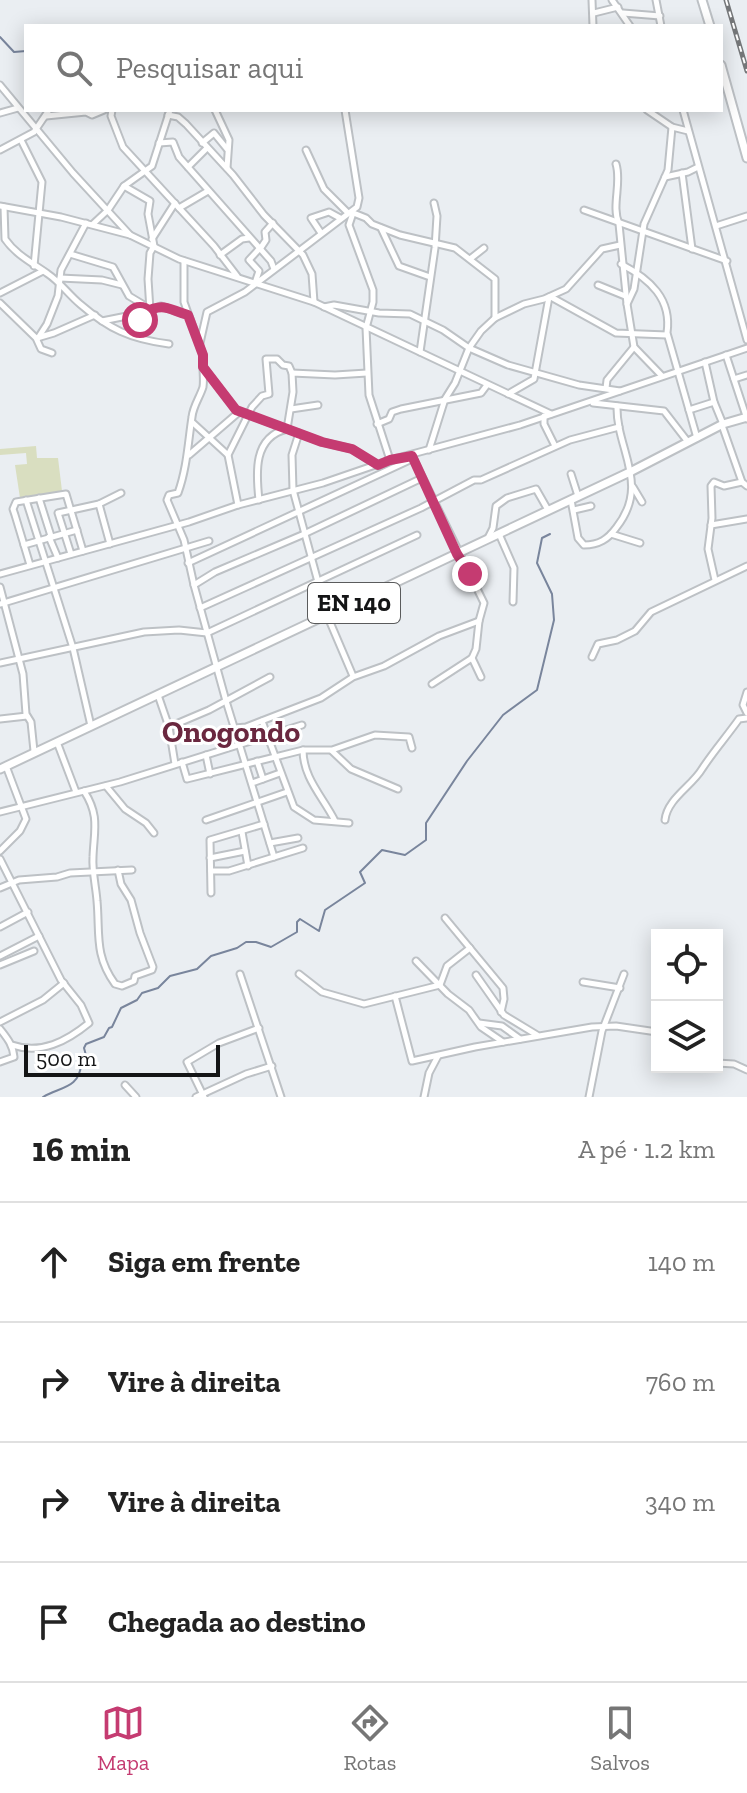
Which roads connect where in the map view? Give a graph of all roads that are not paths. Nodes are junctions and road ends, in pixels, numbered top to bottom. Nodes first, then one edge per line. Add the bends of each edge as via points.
1 (592, 0) edge
2 (612, 0) edge
3 (656, 0) edge
4 (702, 0) edge
5 (618, 7) junction
6 (594, 13) junction
7 (623, 13) junction
8 (660, 16) junction
9 (593, 24) edge
10 (629, 24) edge
11 (661, 24) edge
12 (709, 24) edge
13 (723, 72) edge
14 (0, 85) edge
15 (19, 108) junction
16 (48, 112) edge
17 (86, 112) edge
18 (112, 112) edge
19 (169, 112) edge
20 (216, 112) edge
21 (345, 112) edge
22 (650, 112) edge
23 (683, 112) edge
24 (0, 113) edge
25 (45, 116) junction
26 (672, 127) junction
27 (37, 129) junction
28 (688, 131) junction
29 (21, 140) junction
30 (159, 143) junction
31 (205, 146) junction
32 (227, 149) junction
33 (0, 150) edge
34 (306, 150) dead end
35 (747, 158) edge
36 (616, 164) dead end
37 (698, 167) junction
38 (188, 168) junction
39 (227, 169) junction
40 (146, 171) junction
41 (682, 173) junction
42 (665, 177) junction
43 (124, 186) junction
44 (208, 191) junction
45 (434, 203) dead end
46 (177, 206) junction
47 (2, 207) edge
48 (108, 210) junction
49 (584, 210) dead end
50 (38, 212) junction
51 (350, 213) junction
52 (747, 216) edge
53 (340, 218) junction
54 (274, 223) junction
55 (89, 224) junction
56 (619, 224) junction
57 (716, 226) junction
58 (380, 227) junction
59 (642, 230) junction
60 (321, 233) junction
61 (130, 235) junction
62 (249, 238) junction
63 (153, 242) junction
64 (146, 243) junction
65 (435, 244) junction
66 (620, 245) junction
67 (484, 248) dead end
68 (260, 249) junction
69 (692, 249) junction
70 (298, 251) junction
71 (150, 253) junction
72 (70, 254) junction
73 (220, 255) junction
74 (470, 259) junction
75 (184, 261) junction
76 (727, 261) junction
77 (621, 264) junction
78 (34, 266) junction
79 (274, 269) junction
80 (43, 271) junction
81 (637, 272) junction
82 (430, 277) junction
83 (60, 278) junction
84 (241, 280) junction
85 (255, 284) junction
86 (122, 285) junction
87 (598, 285) dead end
88 (60, 286) junction
89 (0, 293) edge
90 (550, 296) junction
91 (625, 296) junction
92 (314, 302) junction
93 (0, 303) edge
94 (627, 304) junction
95 (322, 306) junction
96 (149, 309) junction
97 (370, 312) junction
98 (95, 315) junction
99 (188, 315) junction
100 (495, 318) junction
101 (424, 319) junction
102 (102, 321) junction
103 (366, 328) junction
104 (630, 334) junction
105 (667, 335) junction
106 (37, 338) junction
107 (747, 340) edge
108 (169, 344) dead end
109 (199, 344) junction
110 (634, 347) junction
111 (469, 348) junction
112 (747, 348) edge
113 (52, 353) dead end
114 (420, 353) junction
115 (726, 355) junction
116 (705, 362) junction
117 (203, 367) junction
118 (458, 371) junction
119 (677, 371) junction
120 (292, 373) junction
121 (367, 373) junction
122 (536, 375) junction
123 (747, 375) edge
124 (662, 376) junction
125 (734, 379) junction
126 (487, 385) junction
127 (606, 388) junction
128 (621, 392) junction
129 (508, 394) junction
130 (445, 399) junction
131 (714, 402) junction
132 (589, 403) junction
133 (318, 405) dead end
134 (617, 406) junction
135 (291, 409) junction
136 (689, 410) junction
137 (239, 411) junction
138 (249, 415) junction
139 (548, 415) junction
140 (747, 418) edge
141 (192, 422) junction
142 (377, 424) junction
143 (723, 426) junction
144 (287, 429) junction
145 (618, 429) junction
146 (299, 433) junction
147 (208, 437) junction
148 (697, 438) junction
149 (688, 442) junction
150 (555, 446) junction
151 (429, 450) junction
152 (188, 455) junction
153 (228, 455) junction
154 (412, 458) junction
155 (390, 460) junction
156 (378, 465) junction
157 (632, 471) junction
158 (571, 474) dead end
159 (422, 478) junction
160 (632, 486) junction
161 (746, 486) edge
162 (293, 490) junction
163 (121, 493) dead end
164 (39, 498) junction
165 (574, 498) junction
166 (26, 500) junction
167 (259, 500) junction
168 (433, 501) junction
169 (642, 502) dead end
170 (99, 504) junction
171 (238, 505) junction
172 (591, 506) dead end
173 (71, 509) junction
174 (548, 510) junction
175 (574, 510) junction
176 (299, 512) junction
177 (747, 519) edge
178 (177, 525) junction
179 (711, 525) junction
180 (77, 530) junction
181 (63, 533) junction
182 (305, 533) junction
183 (499, 534) junction
184 (611, 534) junction
185 (417, 535) dead end
186 (50, 536) junction
187 (488, 539) junction
188 (38, 540) junction
189 (209, 541) dead end
190 (640, 543) dead end
191 (110, 544) junction
192 (24, 546) junction
193 (184, 547) junction
194 (83, 551) junction
195 (71, 554) junction
196 (457, 554) junction
197 (312, 557) junction
198 (58, 558) junction
199 (45, 561) junction
200 (188, 563) junction
201 (30, 565) junction
202 (747, 566) edge
203 (0, 574) edge
204 (715, 580) junction
205 (318, 581) junction
206 (194, 585) junction
207 (0, 587) edge
208 (54, 588) junction
209 (513, 602) dead end
210 (3, 603) edge
211 (200, 608) junction
212 (327, 615) junction
213 (479, 621) junction
214 (207, 633) junction
215 (73, 648) junction
216 (592, 657) dead end
217 (472, 658) junction
218 (20, 660) junction
219 (0, 663) edge
220 (218, 666) junction
221 (270, 677) dead end
222 (353, 677) junction
223 (481, 677) dead end
224 (432, 684) dead end
225 (747, 692) edge
226 (158, 695) junction
227 (226, 701) junction
228 (27, 716) junction
229 (747, 716) edge
230 (0, 719) edge
231 (262, 721) junction
232 (302, 725) dead end
233 (91, 726) junction
234 (169, 727) junction
235 (235, 728) junction
236 (267, 736) junction
237 (57, 742) junction
238 (241, 746) junction
239 (412, 748) dead end
240 (303, 750) junction
241 (332, 750) junction
242 (34, 751) junction
243 (206, 755) junction
244 (274, 757) junction
245 (257, 761) junction
246 (182, 762) junction
247 (175, 764) junction
248 (246, 765) junction
249 (3, 767) edge
250 (280, 773) junction
251 (210, 774) junction
252 (263, 780) junction
253 (252, 783) junction
254 (106, 786) junction
255 (398, 789) dead end
256 (84, 791) junction
257 (76, 792) junction
258 (287, 792) junction
259 (258, 803) junction
260 (22, 806) junction
261 (0, 811) edge
262 (206, 820) dead end
263 (665, 820) dead end
264 (335, 821) junction
265 (349, 823) dead end
266 (264, 824) junction
267 (242, 832) junction
268 (154, 833) dead end
269 (298, 838) dead end
270 (270, 843) junction
271 (303, 848) dead end
272 (0, 851) edge
273 (245, 851) junction
274 (274, 857) junction
275 (210, 858) junction
276 (0, 859) edge
277 (248, 866) junction
278 (118, 870) junction
279 (132, 870) dead end
280 (95, 871) junction
281 (211, 871) junction
282 (12, 882) junction
283 (0, 888) edge
284 (211, 893) dead end
285 (28, 912) junction
286 (445, 918) dead end
287 (0, 927) edge
288 (39, 936) junction
289 (470, 948) junction
290 (34, 951) dead end
291 (0, 956) edge
292 (416, 961) dead end
293 (0, 965) edge
294 (240, 974) dead end
295 (299, 974) dead end
296 (624, 974) dead end
297 (476, 975) dead end
298 (583, 982) dead end
299 (64, 983) junction
300 (440, 985) junction
301 (620, 988) junction
302 (395, 996) junction
303 (501, 1012) junction
304 (0, 1022) edge
305 (478, 1023) junction
306 (604, 1026) junction
307 (259, 1028) junction
308 (0, 1029) edge
309 (651, 1031) edge
310 (538, 1036) junction
311 (520, 1039) junction
312 (504, 1042) junction
313 (12, 1045) junction
314 (438, 1056) junction
315 (0, 1062) edge
316 (723, 1063) edge
317 (272, 1066) junction
318 (747, 1070) edge
319 (125, 1085) dead end
320 (201, 1096) edge
321 (136, 1097) edge
322 (281, 1097) edge
323 (424, 1097) edge
324 (589, 1097) edge

1 - 6 street
2 - 5 street
3 - 8 street
4 - 12 main road
5 - 6 street
5 - 7 street
6 - 9 street
7 - 8 street
7 - 10 street
8 - 11 street
13 - 35 main road
14 - 15 street
15 - 24 street
15 - 27 street
16 - 25 street
17 - 25 street
18 - 40 street via 121,144
19 - 30 street
19 - 31 street
20 - 32 street via 229,138
21 - 51 street via 359,198
22 - 26 street
23 - 28 street
25 - 27 street
26 - 28 street
26 - 42 street
27 - 29 street
27 - 48 street
28 - 37 street
29 - 33 street
29 - 50 street via 42,179
30 - 38 street via 173,142
30 - 40 street
31 - 32 street via 215,133
31 - 38 street
31 - 39 street
32 - 39 street
34 - 51 street via 324,189
36 - 56 street
37 - 41 street
37 - 57 street
38 - 44 street
39 - 54 street
40 - 43 street
40 - 46 street
41 - 42 street
41 - 69 street
42 - 59 street
43 - 48 street
43 - 63 street via 149,200
44 - 46 street
44 - 62 street
45 - 65 street
46 - 63 street
46 - 73 street
47 - 50 street
47 - 78 street via 7,243
48 - 55 street
48 - 61 street
49 - 56 street
50 - 55 street
50 - 78 street
51 - 53 street
51 - 58 street
51 - 97 street via 349,225 373,290
52 - 57 street
53 - 60 street
53 - 60 street via 329,212 311,218
54 - 68 street
54 - 70 street
55 - 61 street
55 - 72 street
56 - 59 street
56 - 66 street
57 - 76 street
58 - 65 street
58 - 82 street via 399,266
59 - 69 street
59 - 81 street
60 - 70 street
61 - 64 street
62 - 68 street
62 - 73 street
63 - 64 street
63 - 71 street
63 - 75 street
64 - 71 street
65 - 74 street via 455,248
65 - 82 street
66 - 77 street
66 - 90 street via 602,249 569,286
67 - 74 street
68 - 79 street
68 - 85 street via 249,260 259,271
69 - 76 street
70 - 79 street
70 - 92 street via 311,271
71 - 96 street
72 - 83 street
72 - 86 street via 113,267
73 - 84 street
74 - 100 street via 495,279
75 - 84 street
75 - 99 street
76 - 107 street
77 - 81 street
77 - 91 street
78 - 80 street
79 - 85 street
80 - 88 street
80 - 89 street
81 - 94 street
81 - 105 street via 665,302
82 - 101 street
83 - 86 street
83 - 88 street
84 - 85 street
85 - 92 street
85 - 109 street via 207,312
86 - 96 street
87 - 91 street
88 - 98 street
88 - 106 street
90 - 100 street
90 - 104 street via 616,333
90 - 122 street
91 - 94 street
92 - 95 street
93 - 106 street
94 - 104 street
95 - 97 street
95 - 103 street
96 - 99 street via 166,306
96 - 102 street via 133,323 127,316
97 - 101 street
97 - 103 street
98 - 102 street
98 - 106 street
99 - 109 street
100 - 111 street
101 - 111 street
101 - 114 street
102 - 108 street via 131,337
103 - 114 street
103 - 121 street
104 - 105 street
104 - 110 street
105 - 119 street
106 - 113 street via 41,349
109 - 117 street
110 - 124 street
110 - 127 street
111 - 118 street
111 - 122 street
112 - 115 street
114 - 118 street
115 - 116 street
115 - 125 street
116 - 119 street
116 - 131 street
117 - 137 street
117 - 141 street via 203,388
118 - 126 street
118 - 130 street
119 - 124 street
119 - 136 street
120 - 121 street
120 - 135 street
120 - 138 street via 277,359 266,359 269,394 258,399
121 - 142 street
122 - 127 street
122 - 129 street
123 - 125 street
124 - 128 street
125 - 140 street
126 - 129 street
126 - 130 street via 481,393
127 - 128 street
128 - 132 street
129 - 139 street
130 - 142 street via 392,412
130 - 151 street
131 - 136 street
131 - 143 street
132 - 134 street
132 - 139 street
133 - 135 street
134 - 145 street
134 - 149 street via 664,411
135 - 144 street
136 - 148 street
137 - 138 street
137 - 147 street
138 - 144 street
138 - 153 street
139 - 150 street via 545,427
139 - 151 street
140 - 143 main road, EN 140
141 - 147 street
141 - 152 street
142 - 155 street
143 - 148 main road, EN 140
143 - 161 street
144 - 146 street
144 - 167 street via 272,435 260,450
145 - 150 street
145 - 157 street
146 - 156 street via 352,449
146 - 162 street via 292,455
147 - 152 street
147 - 153 street
148 - 149 main road, EN 140
149 - 157 main road, EN 140
150 - 168 street
151 - 154 street
152 - 178 street via 178,493 167,497
153 - 171 street
154 - 155 street
154 - 159 street
154 - 176 street
155 - 156 street
156 - 162 street
157 - 160 street
157 - 165 main road, EN 140
158 - 165 street
159 - 168 street
159 - 182 street
160 - 169 street
160 - 184 street
161 - 179 street via 712,483
162 - 167 street
162 - 176 street
163 - 170 street
164 - 166 street
164 - 173 street via 66,494
164 - 186 street
165 - 174 main road, EN 140
165 - 175 street
166 - 188 street
166 - 192 street via 16,502 13,509
167 - 171 street
168 - 196 street
168 - 197 street
170 - 173 street
170 - 191 street
171 - 178 street
172 - 175 street
173 - 180 street
173 - 181 street via 58,513
174 - 183 main road, EN 140
174 - 187 street via 536,489 507,498 496,506
175 - 184 street via 584,545
176 - 182 street
176 - 200 street
177 - 179 street
178 - 191 street
178 - 193 street
179 - 204 street via 708,549
180 - 181 street
180 - 194 street
181 - 186 street
181 - 195 street
182 - 197 street
182 - 206 street
183 - 187 main road, EN 140
183 - 209 street via 514,568
184 - 190 street
185 - 205 street
186 - 188 street
186 - 198 street
187 - 196 main road, EN 140
188 - 192 street
188 - 199 street
189 - 193 street
191 - 194 street
192 - 201 street
193 - 200 street
193 - 208 street
194 - 195 street
195 - 198 street
196 - 212 main road, EN 140
196 - 213 street via 483,598
197 - 205 street
197 - 211 street
198 - 199 street
199 - 201 street
199 - 208 street
200 - 206 street
201 - 203 street
202 - 204 street
204 - 216 street via 647,614 635,631 598,644
205 - 212 street
205 - 214 street
206 - 211 street
207 - 210 street
208 - 210 street
208 - 215 street
210 - 218 street
211 - 214 street
212 - 220 main road, EN 140
212 - 222 street
213 - 217 street
213 - 222 street
214 - 215 street via 163,630
214 - 220 street
215 - 218 street
215 - 233 street
217 - 223 street
217 - 224 street
218 - 219 street
218 - 228 street
220 - 226 main road, EN 140
220 - 227 street
221 - 227 street
222 - 231 street via 321,698
225 - 229 street
226 - 233 main road, EN 140
226 - 234 street
227 - 234 street
227 - 235 street
228 - 230 street
228 - 242 street
229 - 263 street via 706,760
231 - 235 street
231 - 236 street
232 - 236 street
233 - 237 main road, EN 140
234 - 247 street
235 - 238 street
236 - 238 street
236 - 244 street
237 - 242 main road, EN 140
237 - 257 street
238 - 243 street
238 - 248 street
239 - 241 street via 409,737 375,735
240 - 241 street
240 - 244 street
240 - 264 street via 307,774
241 - 255 street via 351,769
242 - 249 main road, EN 140
243 - 246 street
243 - 251 street
244 - 245 street
244 - 250 street
245 - 248 street
245 - 252 street
246 - 247 street
246 - 251 street via 187,779
247 - 254 street
248 - 251 street
248 - 253 street
249 - 260 street
250 - 252 street
250 - 258 street
252 - 253 street
253 - 259 street
254 - 256 street
254 - 268 street
256 - 257 street
256 - 280 street via 97,822
257 - 260 street
258 - 259 street
258 - 264 street via 296,808 314,820
259 - 262 street
259 - 266 street
260 - 261 street
260 - 272 street via 26,819
264 - 265 street
266 - 267 street
266 - 270 street
267 - 273 street
267 - 275 street via 210,840
269 - 270 street
270 - 274 street
271 - 274 street
273 - 275 street
273 - 277 street
274 - 277 street
275 - 281 street
276 - 282 street
277 - 281 street
278 - 279 street
278 - 280 street
278 - 280 street via 153,967 122,986 112,980 101,959
280 - 282 street
281 - 284 street
282 - 283 street
282 - 285 street
285 - 287 street
285 - 288 street
286 - 289 street
288 - 291 street
288 - 299 street
289 - 300 street via 447,966
289 - 303 street via 503,988
290 - 293 street
292 - 300 street
294 - 307 street
295 - 302 street via 322,992 356,1002
296 - 301 street
297 - 303 street
298 - 301 street
299 - 304 street
299 - 313 street via 89,1023 74,1037 43,1049
300 - 302 street
300 - 305 street
301 - 306 street
302 - 314 street via 412,1061
303 - 310 street
305 - 311 street via 502,1026
305 - 312 street
306 - 309 street
306 - 310 street
306 - 324 street
307 - 317 street
307 - 320 street via 187,1062
308 - 313 street
310 - 311 street
311 - 312 street
312 - 314 street
313 - 315 street via 14,1057
314 - 323 street
316 - 318 street
317 - 320 street
317 - 322 street
319 - 321 street

